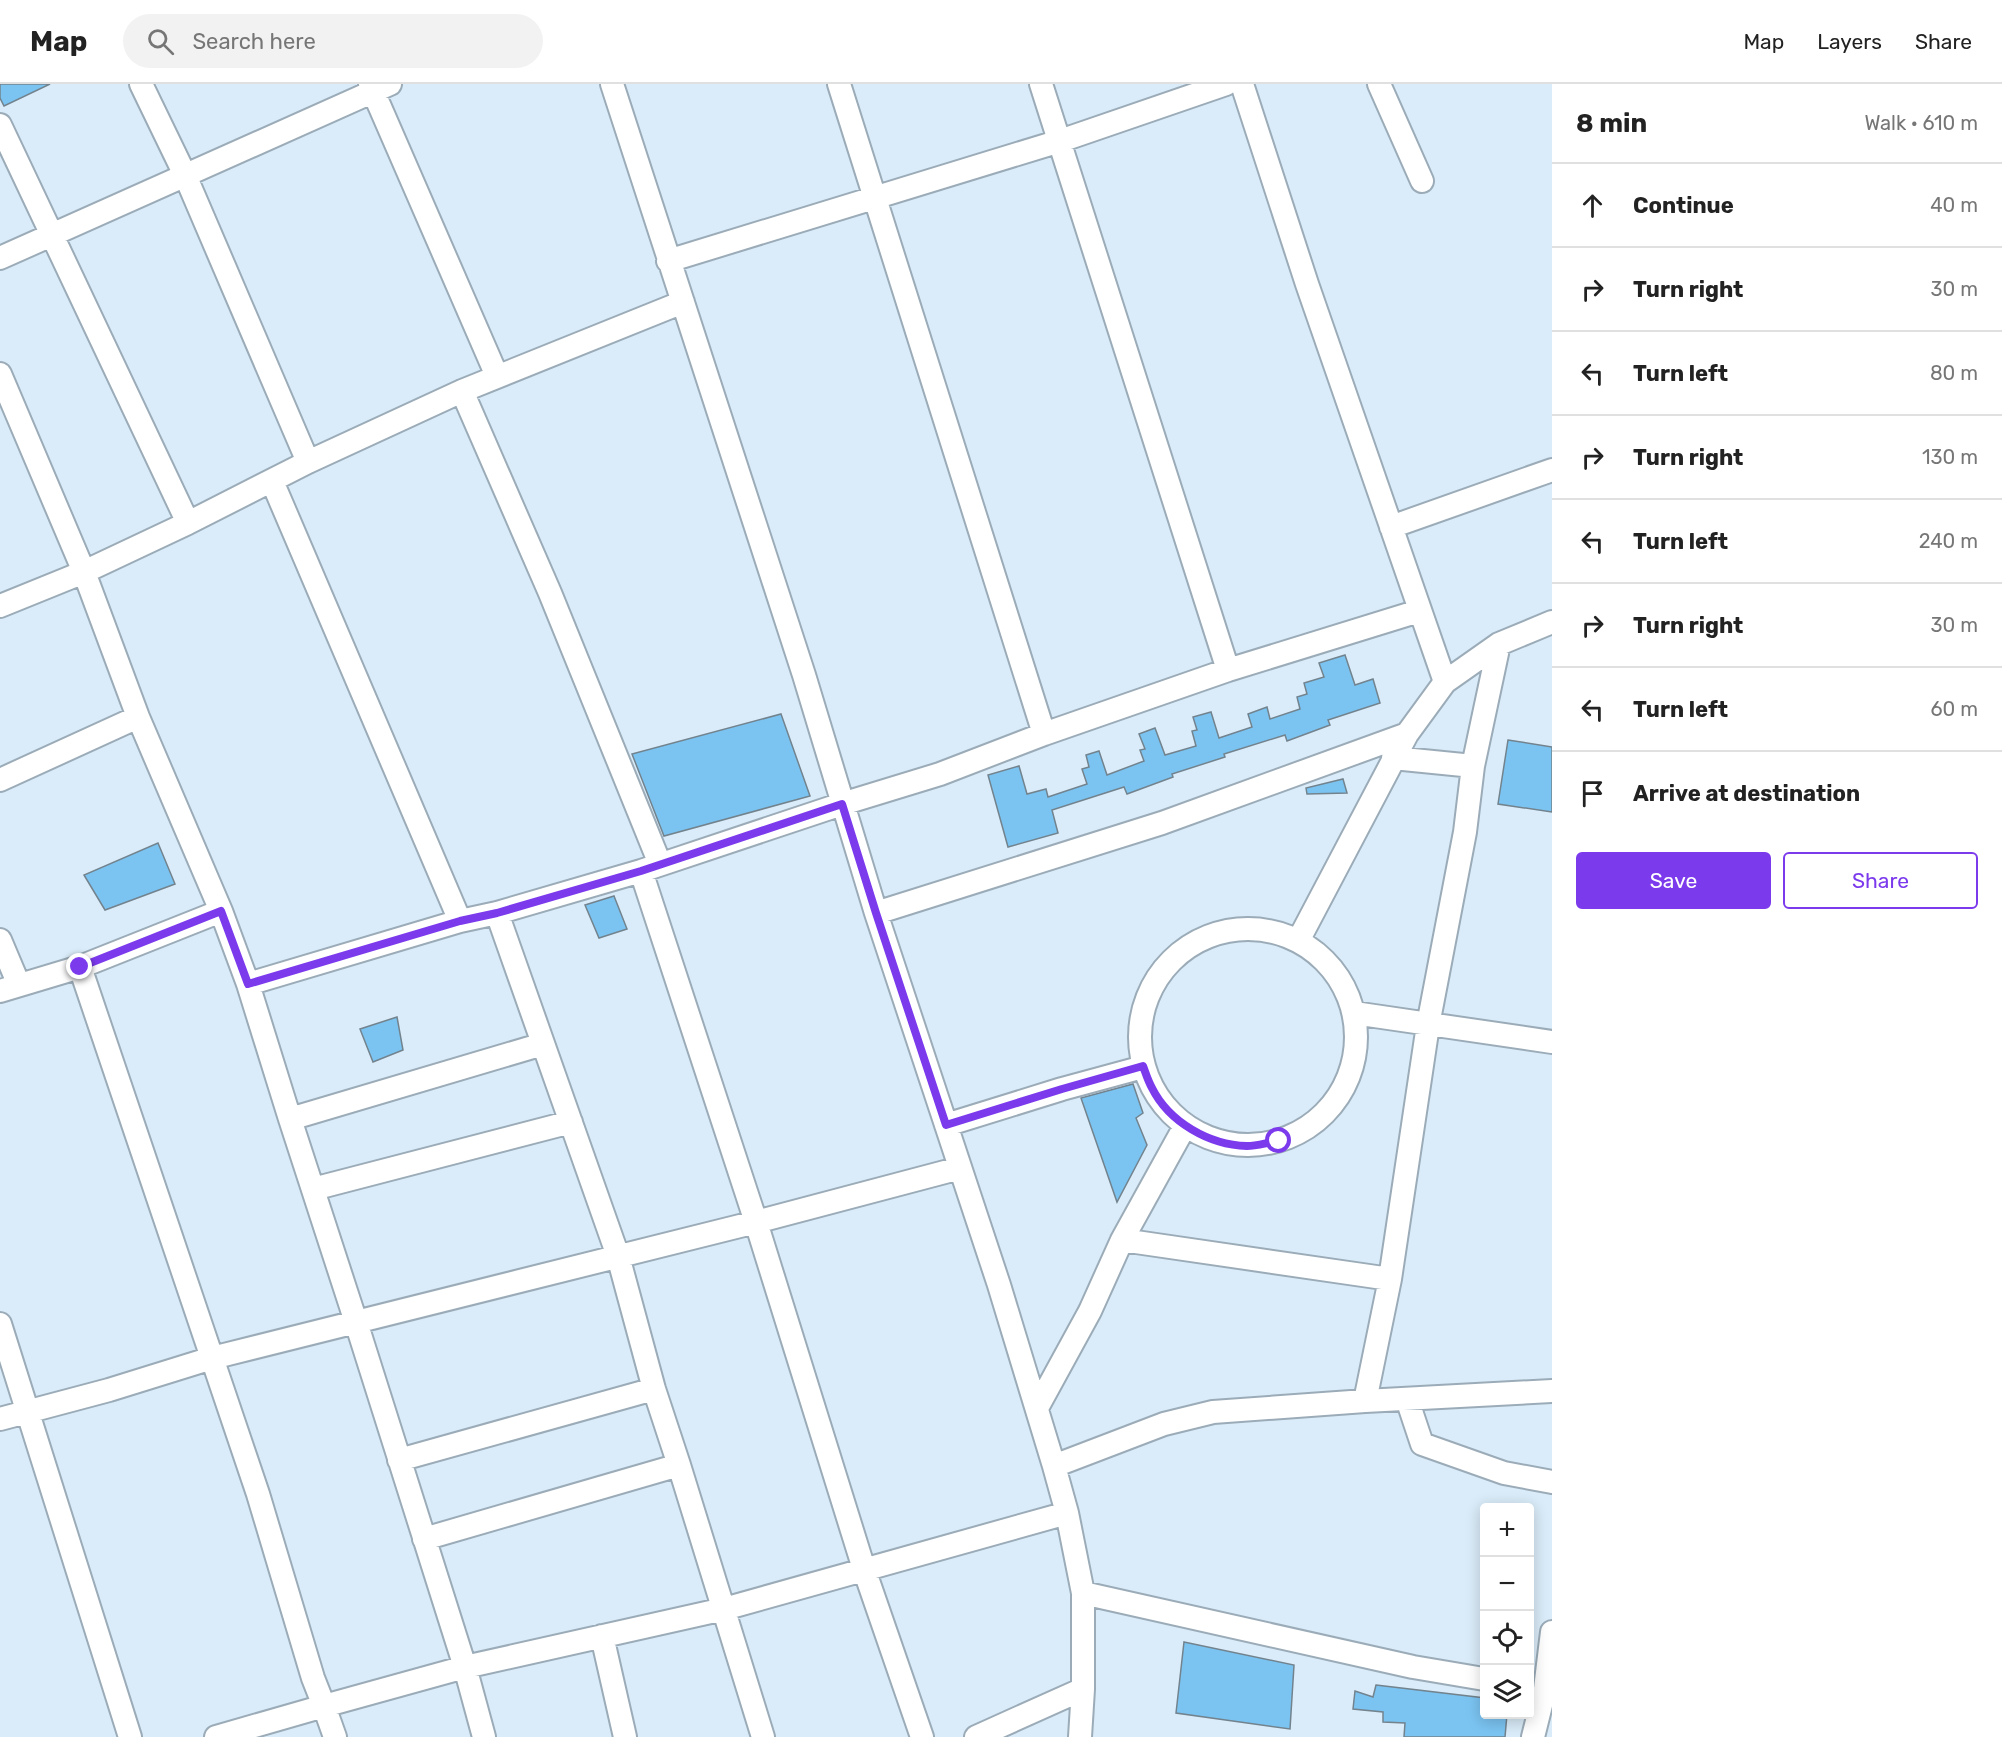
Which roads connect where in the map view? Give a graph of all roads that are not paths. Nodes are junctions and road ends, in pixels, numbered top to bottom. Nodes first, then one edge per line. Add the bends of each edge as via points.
1 (141, 84) edge
2 (612, 84) edge
3 (839, 84) edge
4 (1041, 84) edge
5 (1226, 84) edge
6 (1242, 84) edge
7 (1379, 84) edge
8 (378, 87) edge
9 (0, 125) edge
10 (1060, 141) junction
11 (185, 175) junction
12 (1422, 181) dead end
13 (874, 197) junction
14 (51, 235) junction
15 (0, 258) edge
16 (668, 261) junction
17 (683, 302) junction
18 (0, 374) edge
19 (497, 376) junction
20 (462, 391) junction
21 (308, 462) junction
22 (1552, 470) edge
23 (272, 481) junction
24 (188, 523) junction
25 (1391, 527) junction
26 (84, 572) junction
27 (0, 606) edge
28 (1419, 611) junction
29 (1552, 622) edge
30 (1499, 644) junction
31 (1228, 670) junction
32 (1445, 682) junction
33 (138, 717) junction
34 (1044, 734) junction
35 (1407, 734) junction
36 (1393, 758) junction
37 (1473, 766) junction
38 (0, 780) edge
39 (842, 804) junction
40 (651, 867) junction
41 (221, 911) junction
42 (497, 913) junction
43 (876, 913) junction
44 (460, 921) junction
45 (0, 940) edge
46 (1298, 941) junction
47 (80, 967) junction
48 (248, 984) junction
49 (10, 988) edge
50 (1354, 1013) junction
51 (1428, 1025) junction
52 (1552, 1042) edge
53 (543, 1044) junction
54 (1143, 1066) junction
55 (290, 1119) junction
56 (571, 1122) junction
57 (946, 1125) junction
58 (1185, 1126) junction
59 (960, 1168) junction
60 (313, 1189) junction
61 (756, 1222) junction
62 (1122, 1240) junction
63 (618, 1256) junction
64 (1390, 1279) junction
65 (356, 1322) junction
66 (0, 1324) edge
67 (212, 1358) junction
68 (654, 1389) junction
69 (1552, 1391) edge
70 (1407, 1399) junction
71 (1365, 1401) junction
72 (1037, 1408) junction
73 (28, 1411) junction
74 (0, 1419) edge
75 (399, 1460) junction
76 (680, 1465) junction
77 (1054, 1466) junction
78 (1552, 1482) edge
79 (1066, 1513) junction
80 (424, 1539) junction
81 (864, 1569) junction
82 (1083, 1593) junction
83 (724, 1609) junction
84 (1552, 1632) edge
85 (602, 1636) junction
86 (465, 1666) junction
87 (1480, 1678) edge
88 (1542, 1688) edge
89 (1083, 1689) junction
90 (324, 1706) junction
91 (130, 1737) edge
92 (216, 1737) edge
93 (335, 1737) edge
94 (483, 1737) edge
95 (625, 1737) edge
96 (763, 1737) edge
97 (922, 1737) edge
98 (976, 1737) edge
99 (1080, 1737) edge
100 (1533, 1737) edge

1 - 11 street
2 - 16 street
3 - 13 street
4 - 10 street
5 - 10 street
6 - 25 street
7 - 12 street
8 - 11 street
8 - 19 street
9 - 14 street
10 - 13 street
10 - 31 street
11 - 14 street
11 - 21 street
13 - 16 street
13 - 34 street
14 - 15 street
14 - 24 street
16 - 17 street
17 - 19 street
17 - 39 street
18 - 26 street
19 - 20 street
20 - 21 street
20 - 40 street via 550,593
21 - 23 street
22 - 25 street
23 - 24 street
23 - 44 street
24 - 26 street
25 - 28 street
26 - 27 street
26 - 33 street
28 - 31 street
28 - 32 street
29 - 30 street
30 - 32 street
30 - 37 street
31 - 34 street
32 - 35 street
33 - 38 street
33 - 41 street
34 - 39 street via 940,774
35 - 36 street
35 - 43 street via 1162,823
36 - 37 street
36 - 46 street
37 - 51 street via 1465,832
39 - 40 street
39 - 43 street
40 - 42 street
40 - 61 street
41 - 47 street
41 - 48 street
42 - 44 street
42 - 53 street
43 - 57 street
44 - 48 street
45 - 49 street
46 - 50 street via 1334,971 1347,991
46 - 54 street via 1272,931 1244,929 1216,933 1190,945 1152,985 1142,1011 1139,1039
47 - 49 street
47 - 67 street
48 - 55 street
50 - 51 street
50 - 58 street via 1357,1045 1349,1077 1333,1105 1309,1127 1279,1141 1247,1146 1215,1140
51 - 52 street
51 - 64 street
53 - 55 street
53 - 56 street
54 - 57 street
54 - 58 street via 1152,1089
55 - 60 street
56 - 60 street
56 - 63 street
57 - 59 street
58 - 62 street
59 - 61 street
59 - 72 street
60 - 65 street
61 - 63 street
61 - 81 street
62 - 64 street
62 - 72 street via 1090,1311
63 - 65 street
63 - 68 street
64 - 71 street
65 - 67 street
65 - 75 street
66 - 73 street
67 - 73 street
67 - 90 street
68 - 75 street
68 - 76 street
69 - 70 street
70 - 71 street
70 - 78 street via 1422,1444 1504,1473
71 - 77 street via 1213,1413 1164,1424
72 - 77 street
73 - 74 street
73 - 91 street
75 - 80 street
76 - 80 street
76 - 83 street
77 - 79 street
79 - 81 street
79 - 82 street
80 - 86 street
81 - 83 street
81 - 97 street
82 - 87 street via 1413,1667
82 - 89 street
83 - 85 street
83 - 96 street
84 - 88 street
85 - 86 street
85 - 95 street
86 - 90 street
86 - 94 street
88 - 100 street
89 - 98 street
89 - 99 street
90 - 92 street
90 - 93 street

